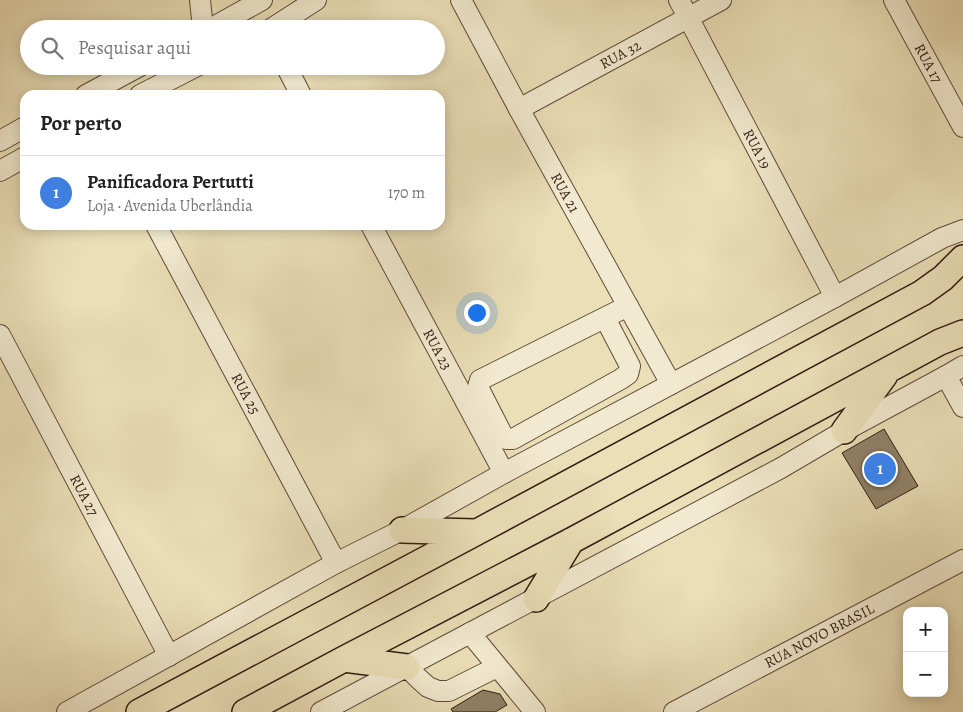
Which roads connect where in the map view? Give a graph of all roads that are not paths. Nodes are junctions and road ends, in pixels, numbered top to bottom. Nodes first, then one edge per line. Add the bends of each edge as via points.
1 (200, 0) edge
2 (262, 0) edge
3 (316, 0) edge
4 (461, 0) edge
5 (679, 0) edge
6 (721, 0) edge
7 (894, 0) edge
8 (689, 18) junction
9 (202, 20) edge
10 (226, 20) edge
11 (285, 20) edge
12 (123, 75) edge
13 (179, 75) edge
14 (291, 75) edge
15 (95, 90) edge
16 (150, 90) edge
17 (298, 90) edge
18 (520, 109) junction
19 (963, 127) edge
20 (20, 130) edge
21 (0, 141) edge
22 (20, 160) edge
23 (0, 171) edge
24 (159, 230) edge
25 (374, 230) edge
26 (963, 230) edge
27 (963, 258) edge
28 (835, 297) junction
29 (628, 306) junction
30 (606, 318) junction
31 (963, 333) edge
32 (0, 335) edge
33 (890, 369) junction
34 (955, 371) edge
35 (672, 384) junction
36 (963, 407) edge
37 (844, 431) junction
38 (504, 473) junction
39 (402, 530) junction
40 (477, 532) junction
41 (571, 541) junction
42 (963, 560) edge
43 (336, 563) junction
44 (536, 598) junction
45 (470, 633) junction
46 (169, 656) junction
47 (344, 659) junction
48 (498, 666) junction
49 (407, 667) junction
50 (67, 712) edge
51 (139, 712) edge
52 (245, 712) edge
53 (322, 712) edge
54 (535, 712) edge
55 (674, 712) edge

1 - 9 street
2 - 10 street
3 - 11 street
4 - 18 street, RUA 21
5 - 8 street, RUA 19
6 - 8 street, RUA 32
7 - 19 street, RUA 17
8 - 18 street, RUA 32
8 - 28 street, RUA 19
12 - 15 street
13 - 16 street
14 - 17 street
18 - 29 street, RUA 21
20 - 21 street
22 - 23 street
24 - 43 street, RUA 25
25 - 38 street, RUA 23
26 - 28 street via 942,238
27 - 40 main road via 922,293
28 - 35 street
29 - 30 street
29 - 35 street, RUA 21
30 - 30 street via 480,380 478,387 504,438 513,439 628,374 630,366
31 - 33 main road
32 - 46 street, RUA 27
33 - 37 main road
33 - 41 main road
34 - 36 street
34 - 37 street
35 - 38 street
37 - 44 street
38 - 39 street
39 - 40 main road
39 - 43 street
40 - 51 main road
41 - 44 main road
41 - 47 main road
42 - 55 street, RUA NOVO BRASIL
43 - 46 street
44 - 45 street
45 - 48 street
45 - 49 street
46 - 50 street
47 - 49 main road
47 - 52 main road
48 - 49 street via 449,691 428,687
48 - 54 street
49 - 53 street

